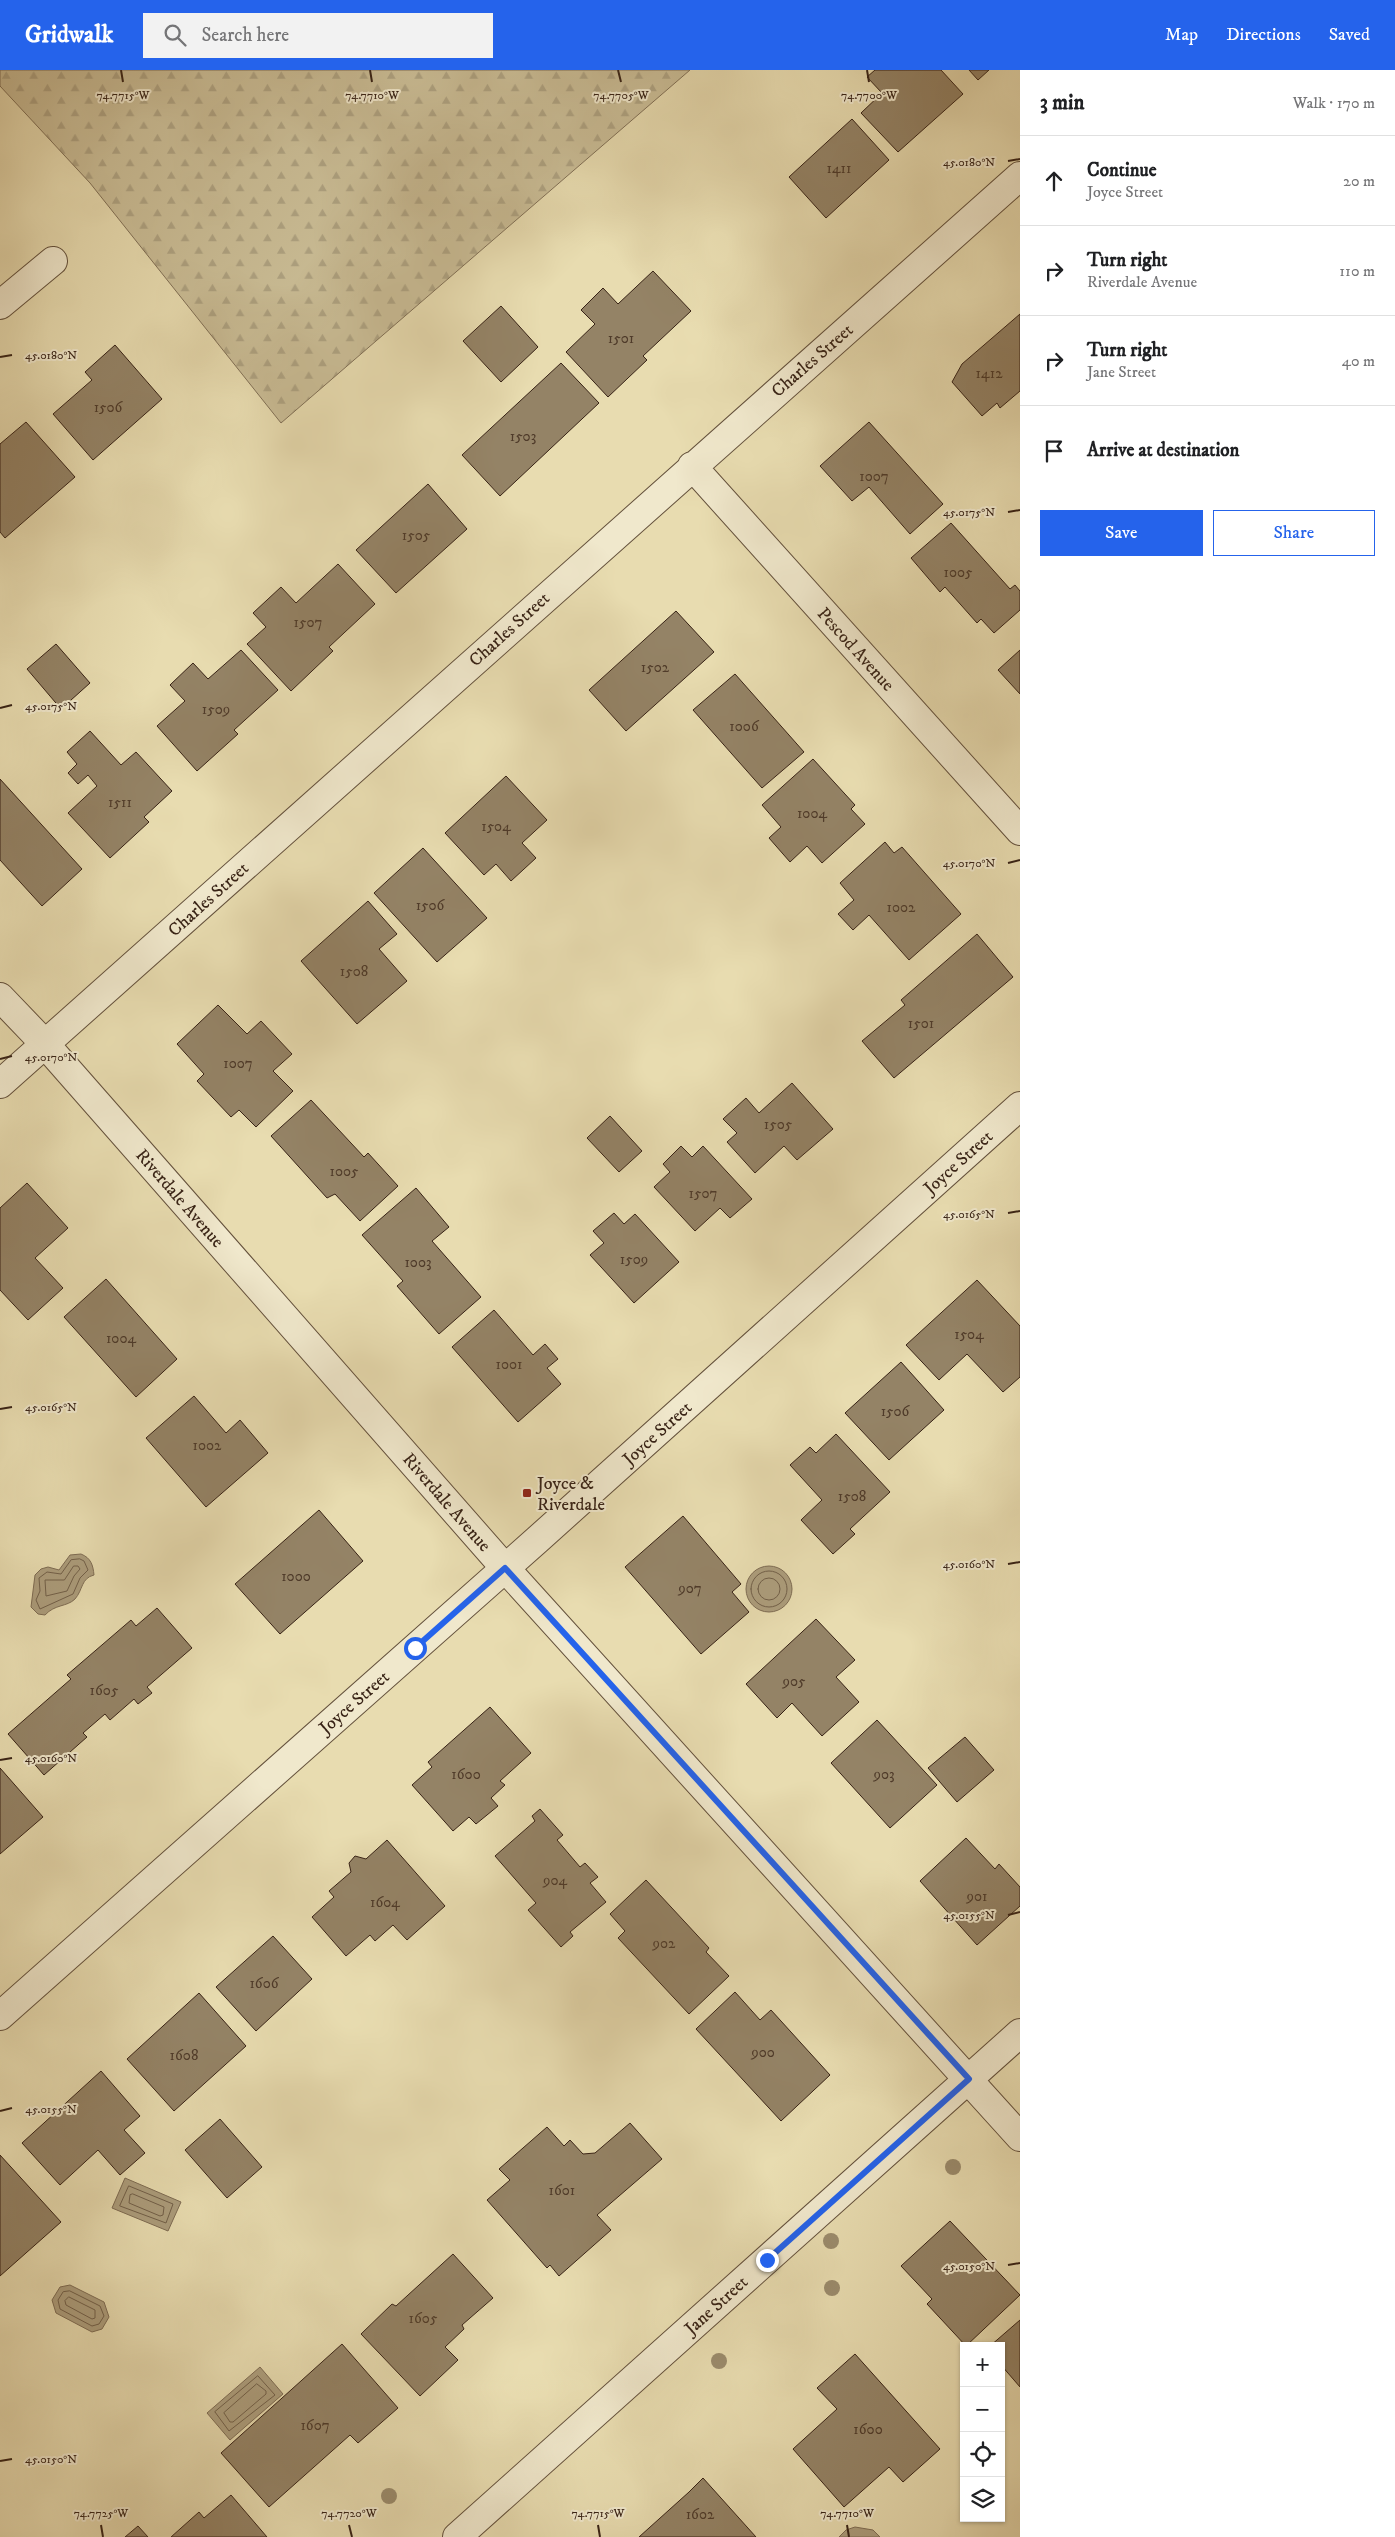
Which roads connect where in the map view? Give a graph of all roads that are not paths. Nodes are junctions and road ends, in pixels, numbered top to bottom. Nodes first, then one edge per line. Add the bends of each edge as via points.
1 (1020, 176) edge
2 (53, 261) dead end
3 (0, 305) edge
4 (692, 466) junction
5 (1020, 831) edge
6 (0, 997) edge
7 (45, 1044) junction
8 (0, 1084) edge
9 (1020, 1106) edge
10 (505, 1568) junction
11 (0, 2016) edge
12 (1020, 2033) edge
13 (969, 2079) junction
14 (1020, 2137) edge
15 (457, 2537) edge

1 - 4 street, Charles Street
2 - 3 street
4 - 5 street, Pescod Avenue
4 - 7 street, Charles Street
6 - 7 street, Riverdale Avenue
7 - 8 street, Charles Street
7 - 10 street, Riverdale Avenue
9 - 10 street, Joyce Street
10 - 11 street, Joyce Street
10 - 13 street, Riverdale Avenue
12 - 13 street, Jane Street
13 - 14 street, Riverdale Avenue
13 - 15 street, Jane Street

